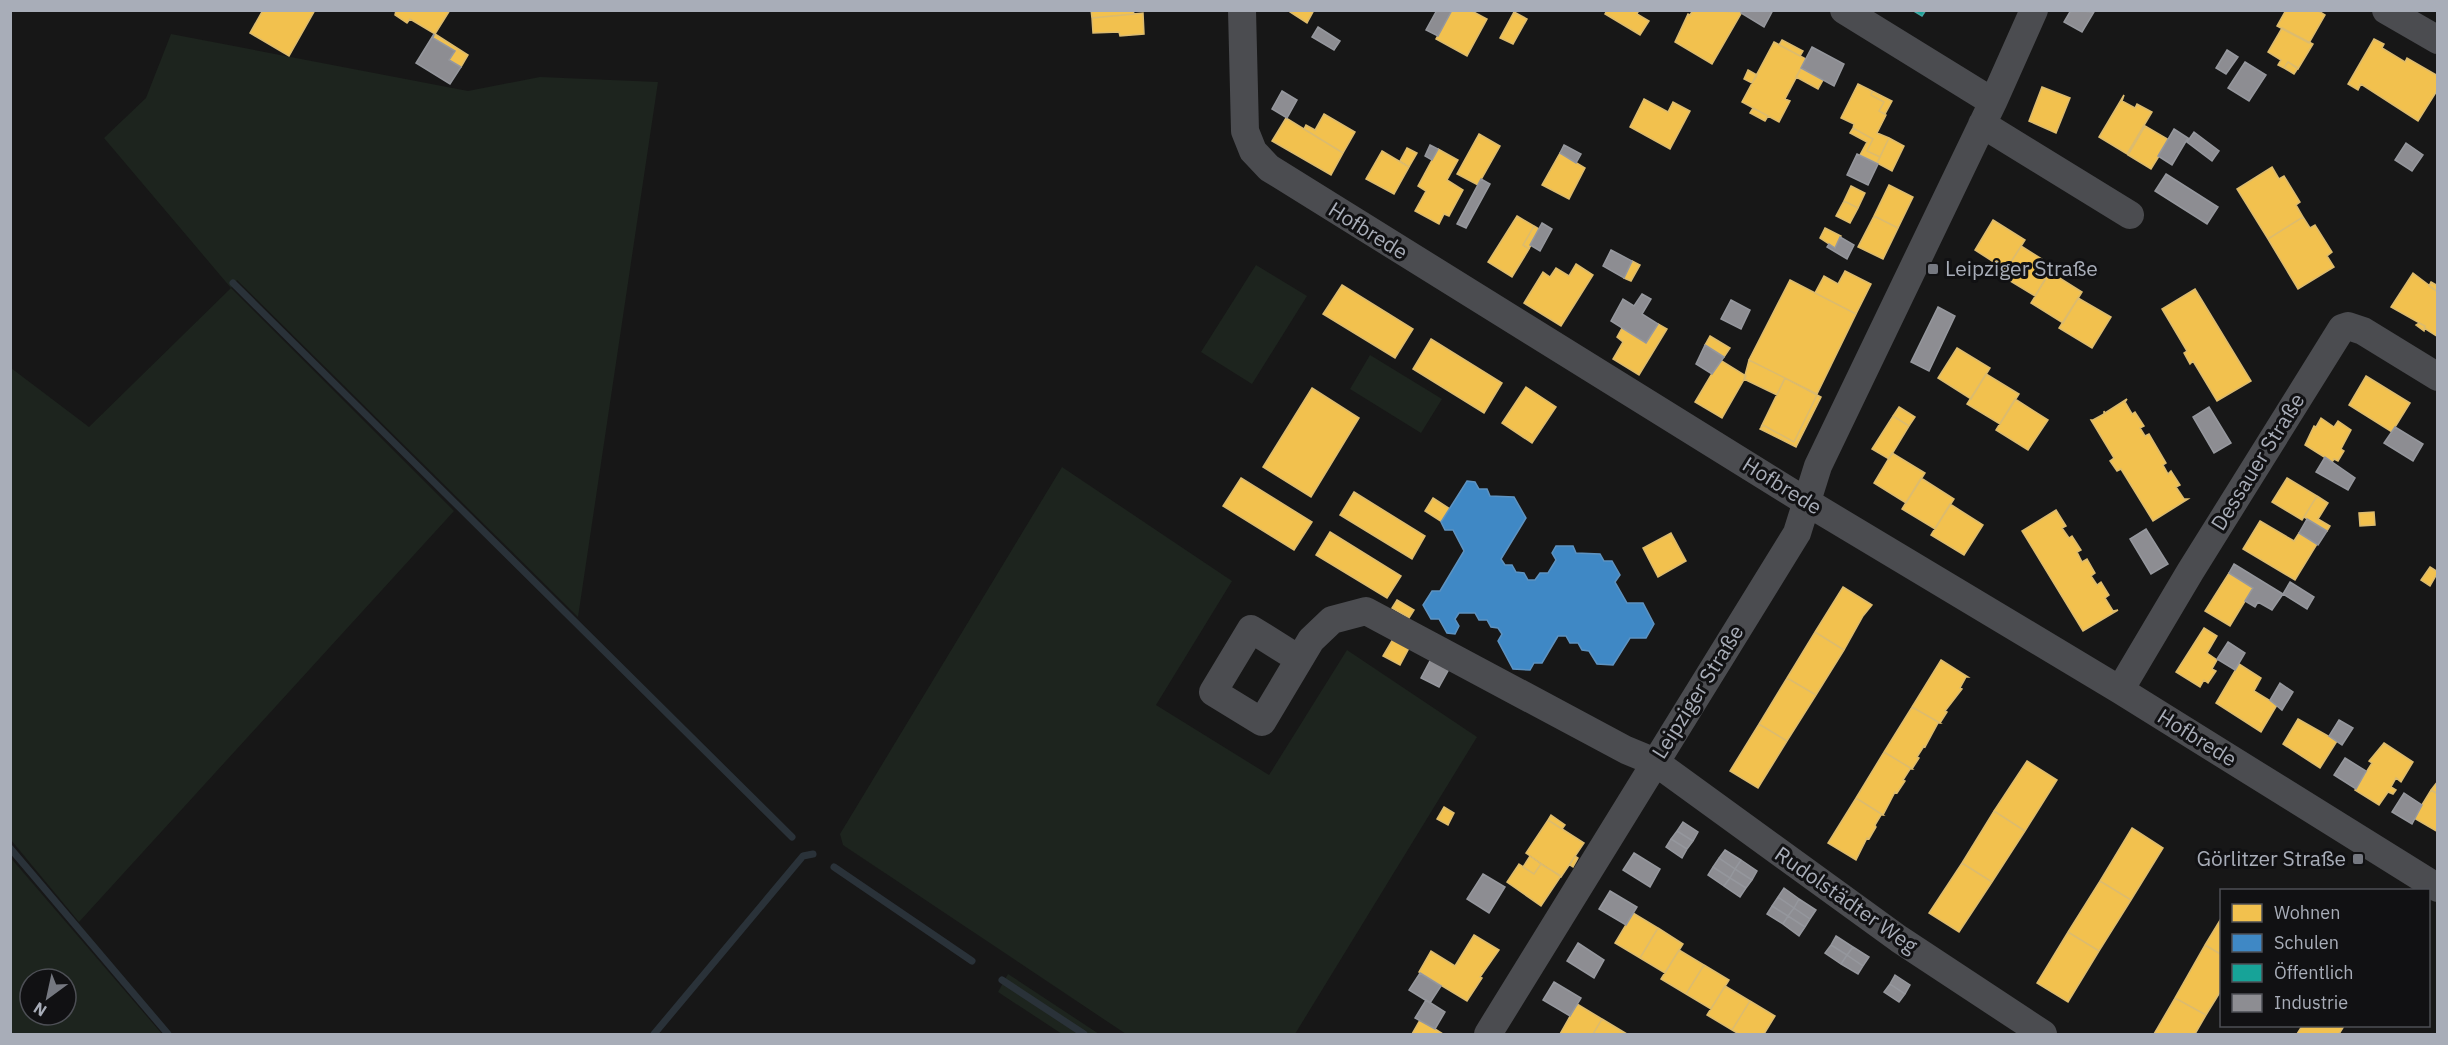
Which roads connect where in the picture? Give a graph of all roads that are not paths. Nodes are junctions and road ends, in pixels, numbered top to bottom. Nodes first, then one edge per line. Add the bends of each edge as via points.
1 (1242, 10) edge
2 (1844, 10) edge
3 (2034, 10) edge
4 (2386, 10) edge
5 (2438, 40) edge
6 (1988, 113) junction
7 (2130, 215) dead end
8 (2438, 377) edge
9 (1805, 501) junction
10 (1299, 659) dead end
11 (2120, 690) junction
12 (1655, 762) junction
13 (2438, 888) edge
14 (2041, 1034) edge
15 (1488, 1035) edge

1 - 9 street, Hofbrede via 1245,130 1253,151 1269,168
2 - 6 street
3 - 6 street, Leipziger Straße
4 - 5 street
6 - 7 street
6 - 9 street, Leipziger Straße via 1818,466
8 - 11 street, Dessauer Straße via 2363,332 2348,326 2342,328
9 - 11 street, Hofbrede
9 - 12 street, Leipziger Straße via 1797,533
10 - 12 street, Rudolstädter Weg via 1311,640 1332,620 1366,611
11 - 13 street, Hofbrede
12 - 14 street, Rudolstädter Weg via 1899,939
12 - 15 street, Leipziger Straße

